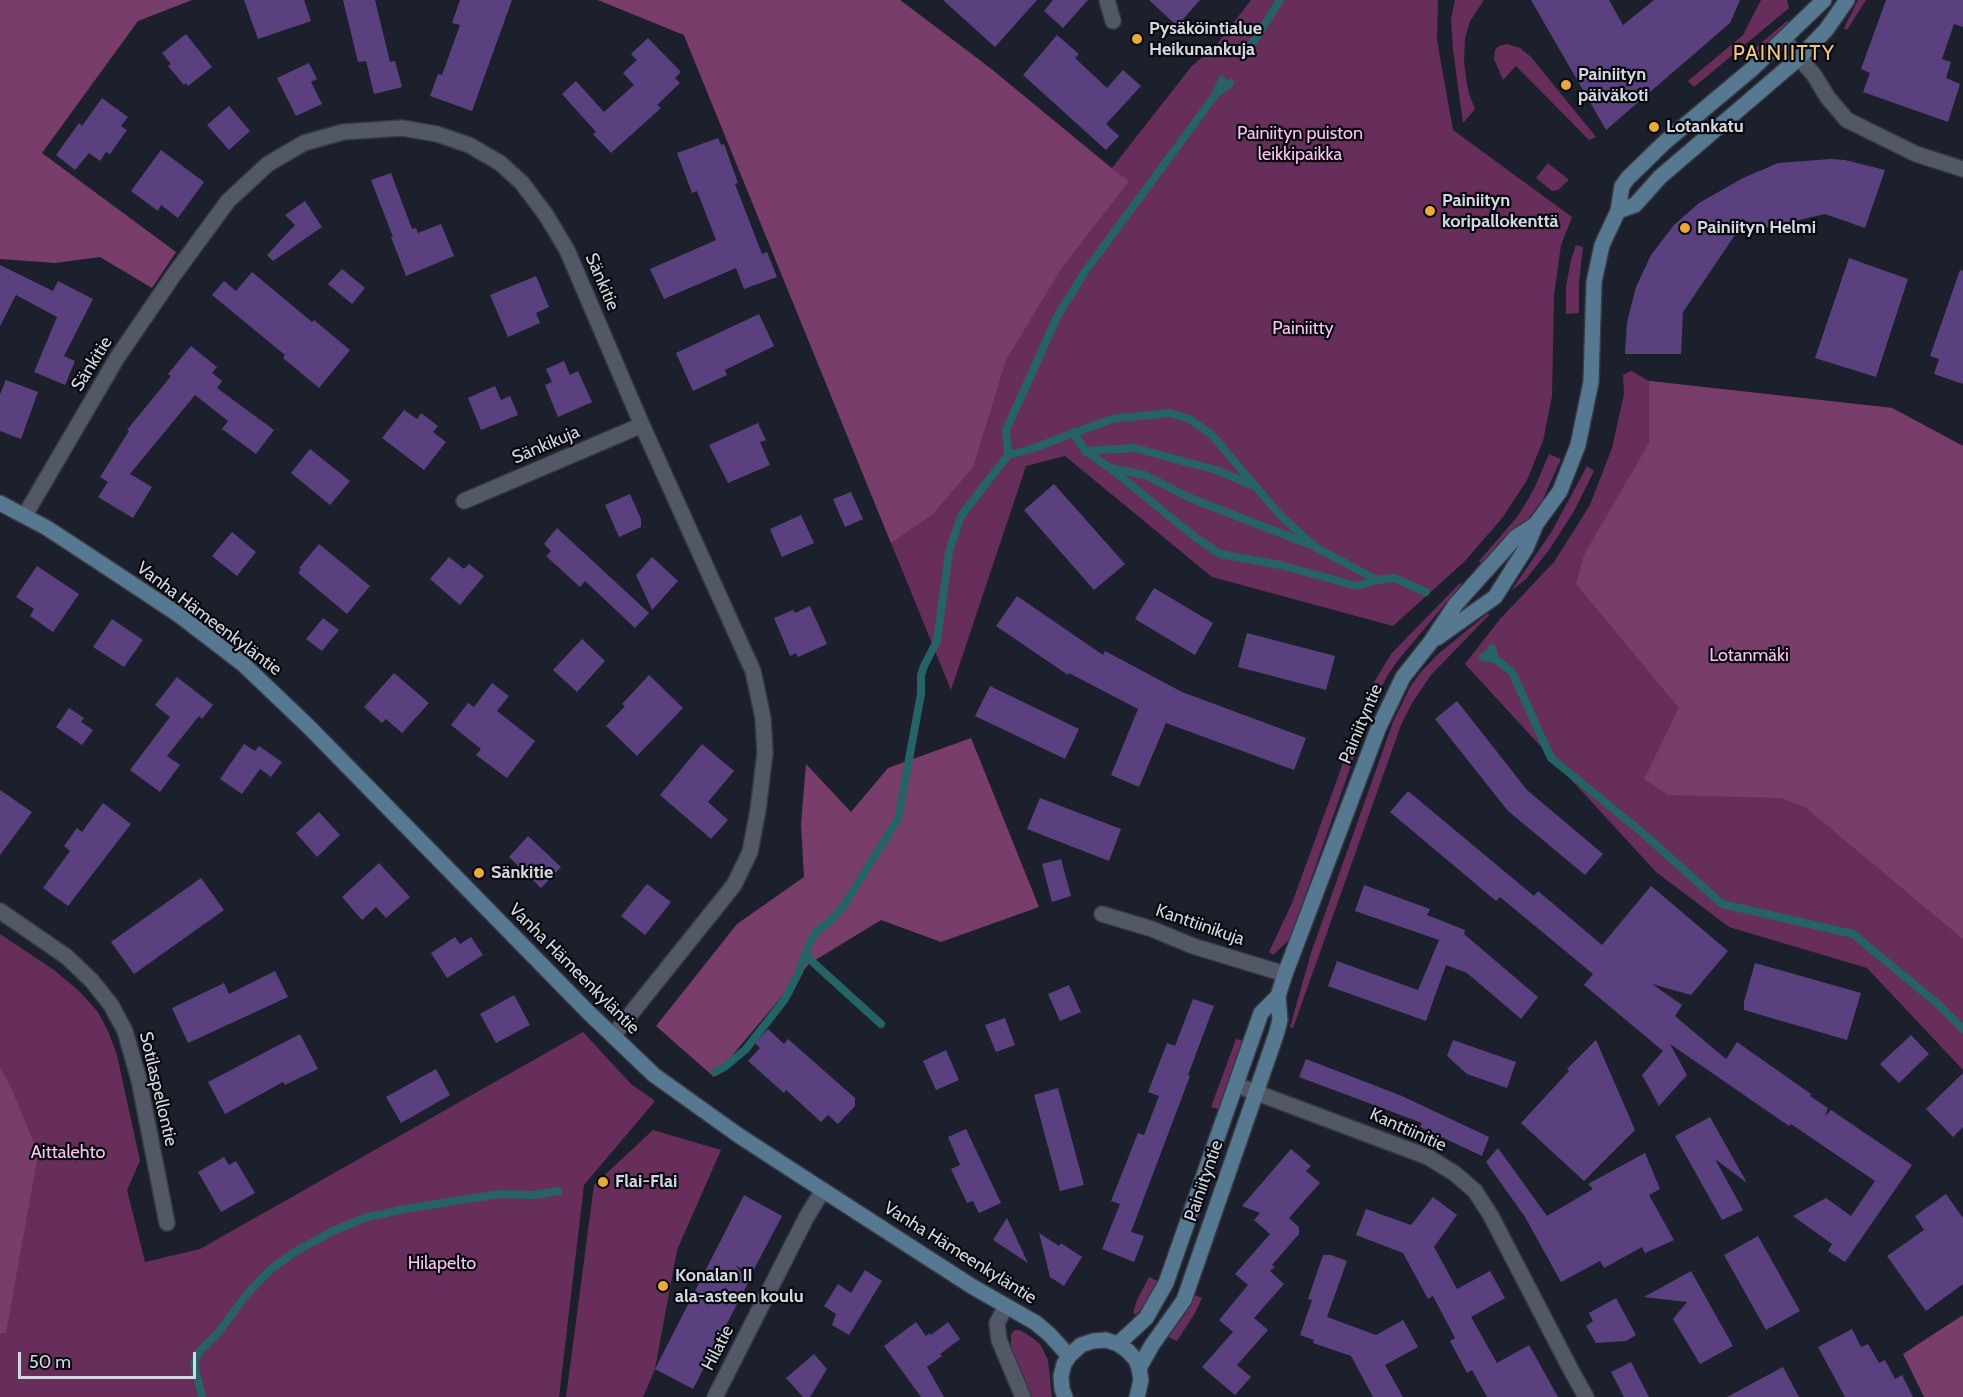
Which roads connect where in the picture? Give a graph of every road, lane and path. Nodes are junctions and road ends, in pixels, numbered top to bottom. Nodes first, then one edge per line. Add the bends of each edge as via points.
1 (1107, 0) edge
2 (1824, 0) edge
3 (1847, 0) edge
4 (1113, 21) dead end
5 (1784, 40) junction
6 (1799, 58) junction
7 (1963, 169) edge
8 (1618, 211) junction
9 (642, 425) junction
10 (464, 501) dead end
11 (0, 503) edge
12 (25, 515) junction
13 (1536, 524) junction
14 (1430, 643) junction
15 (0, 911) edge
16 (1102, 914) dead end
17 (1285, 974) junction
18 (1278, 996) junction
19 (613, 1036) junction
20 (1236, 1085) junction
21 (1256, 1093) junction
22 (823, 1190) junction
23 (167, 1223) dead end
24 (1006, 1306) junction
25 (1118, 1344) junction
26 (1069, 1356) junction
27 (1139, 1368) junction
28 (1139, 1395) edge
29 (715, 1397) edge
30 (1023, 1397) edge
31 (1065, 1397) edge
32 (1586, 1397) edge

1 - 4 street
2 - 5 street, Painiityntie
3 - 6 street
5 - 6 street
5 - 8 street, Painiityntie via 1628,178 1622,186
6 - 7 street via 1847,120 1916,154
6 - 8 street via 1660,177 1635,205
8 - 13 street, Painiityntie via 1602,244 1594,282 1591,382 1578,446 1560,491
9 - 10 street, Sänkikuja
9 - 12 street, Sänkitie via 567,250 522,183 500,163 469,145 437,134 402,128 343,132 304,143 268,164 228,201 117,358
9 - 19 street, Sänkitie via 753,671 763,718 765,753 750,852 734,885
11 - 12 street, Vanha Hämeenkyläntie
12 - 19 street, Vanha Hämeenkyläntie via 179,615 243,664
13 - 14 street, Painiityntie via 1516,537 1477,580
13 - 14 street, Painiityntie via 1526,548 1495,597
14 - 17 street, Painiityntie via 1403,677 1378,729
15 - 23 street, Sotilaspellontie via 67,957 111,1005 125,1031 139,1080
16 - 17 street, Kanttiinikuja
17 - 18 street, Painiityntie
18 - 20 street, Painiityntie via 1261,1013
18 - 21 street, Painiityntie via 1280,1020
19 - 22 street, Vanha Hämeenkyläntie via 654,1074
20 - 21 street, Kanttiinitie
20 - 25 street, Painiityntie via 1166,1283 1146,1318
21 - 27 street, Painiityntie via 1184,1300
21 - 32 street, Kanttiinitie via 1428,1157 1475,1191
22 - 24 street, Vanha Hämeenkyläntie
22 - 29 street, Hilatie
24 - 26 street, Vanha Hämeenkyläntie via 1036,1323
24 - 30 street via 997,1323 999,1340
25 - 26 street via 1093,1341
25 - 27 street
26 - 31 street via 1061,1376
27 - 28 street

